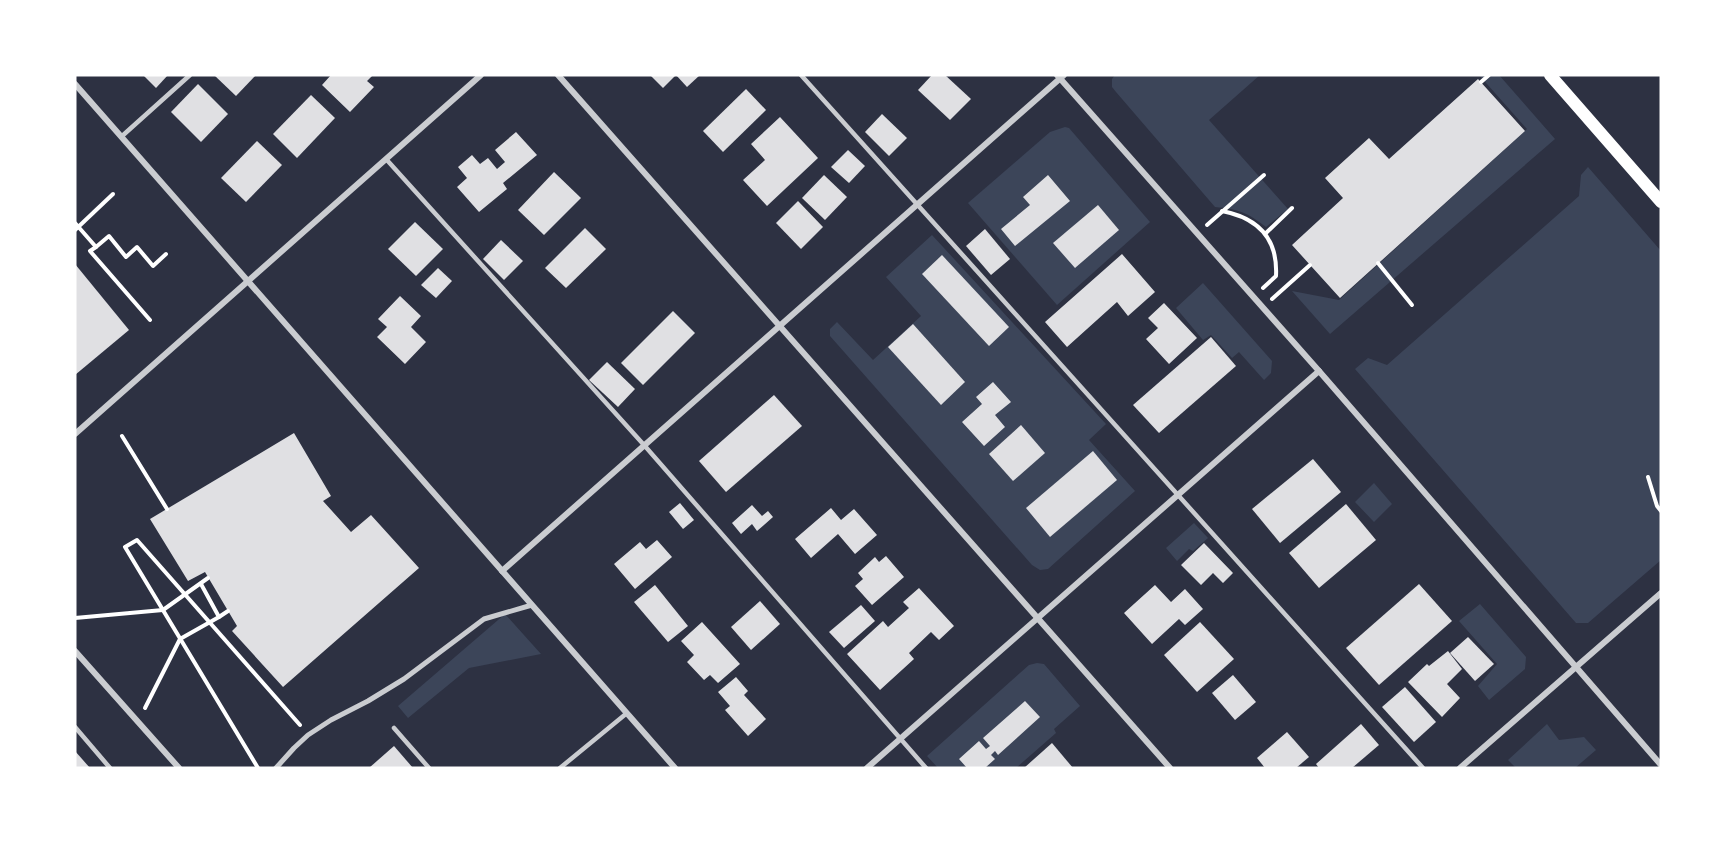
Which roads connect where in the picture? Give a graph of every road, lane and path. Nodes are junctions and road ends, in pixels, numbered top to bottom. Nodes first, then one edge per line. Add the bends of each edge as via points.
1 (190, 75) edge
2 (481, 75) edge
3 (558, 75) edge
4 (801, 75) edge
5 (1489, 75) edge
6 (1550, 75) edge
7 (1060, 76) edge
8 (1481, 82) dead end
9 (75, 84) edge
10 (120, 137) junction
11 (386, 159) junction
12 (1264, 175) dead end
13 (113, 194) dead end
14 (1661, 202) edge
15 (917, 204) junction
16 (1292, 208) dead end
17 (1222, 211) junction
18 (76, 227) edge
19 (1197, 233) junction
20 (1266, 233) junction
21 (96, 247) junction
22 (166, 254) dead end
23 (1378, 263) dead end
24 (1310, 265) dead end
25 (247, 281) junction
26 (1253, 297) junction
27 (1412, 305) dead end
28 (1263, 308) junction
29 (150, 320) dead end
30 (780, 326) junction
31 (1319, 371) junction
32 (75, 434) edge
33 (122, 436) dead end
34 (644, 445) junction
35 (1648, 477) dead end
36 (1178, 495) junction
37 (167, 509) dead end
38 (1661, 511) edge
39 (502, 571) junction
40 (208, 578) dead end
41 (201, 584) junction
42 (1661, 593) edge
43 (185, 595) junction
44 (532, 605) junction
45 (163, 610) junction
46 (228, 611) dead end
47 (219, 617) junction
48 (75, 618) edge
49 (1038, 618) junction
50 (209, 622) junction
51 (180, 639) junction
52 (75, 651) edge
53 (1576, 667) junction
54 (627, 713) junction
55 (138, 722) junction
56 (75, 727) edge
57 (394, 729) dead end
58 (308, 735) junction
59 (900, 738) junction
60 (1661, 765) edge
61 (110, 768) edge
62 (179, 768) edge
63 (258, 768) edge
64 (276, 768) edge
65 (429, 768) edge
66 (560, 768) edge
67 (675, 768) edge
68 (867, 768) edge
69 (926, 768) edge
70 (1170, 768) edge
71 (1423, 768) edge
72 (1460, 768) edge

1 - 10 lane
2 - 11 street
3 - 30 street
4 - 15 lane
5 - 8 path
6 - 14 main road
7 - 15 street
7 - 19 street
9 - 10 street
10 - 25 street
11 - 25 street
11 - 34 lane
12 - 17 path
13 - 18 path
15 - 30 street
15 - 36 lane
16 - 20 path
17 - 19 path
17 - 20 path via 1238,214
18 - 21 path
19 - 26 street
20 - 26 path via 1275,254 1276,276
21 - 22 path via 109,236 126,257 137,247 153,266
21 - 29 path via 90,251
23 - 27 path
24 - 28 path
25 - 32 street
25 - 39 street
26 - 28 street
28 - 31 street
30 - 34 street
30 - 49 street
31 - 36 street
31 - 53 street
33 - 37 path
34 - 39 street
34 - 59 lane
35 - 38 path
36 - 49 street
36 - 71 lane
39 - 44 street
40 - 41 path
41 - 43 path
41 - 47 path
42 - 53 street
43 - 45 path
43 - 45 path via 137,540 125,547
43 - 50 path
44 - 54 street
44 - 58 street via 484,619 404,679
45 - 48 path
45 - 51 path
46 - 47 path
47 - 50 path
49 - 59 street
49 - 70 street
50 - 51 path
50 - 58 path
51 - 55 path
51 - 63 path
52 - 55 street
53 - 60 street
53 - 72 street
54 - 66 lane
54 - 67 street
55 - 62 street
56 - 61 lane
57 - 65 lane
58 - 64 street
59 - 68 street
59 - 69 lane

